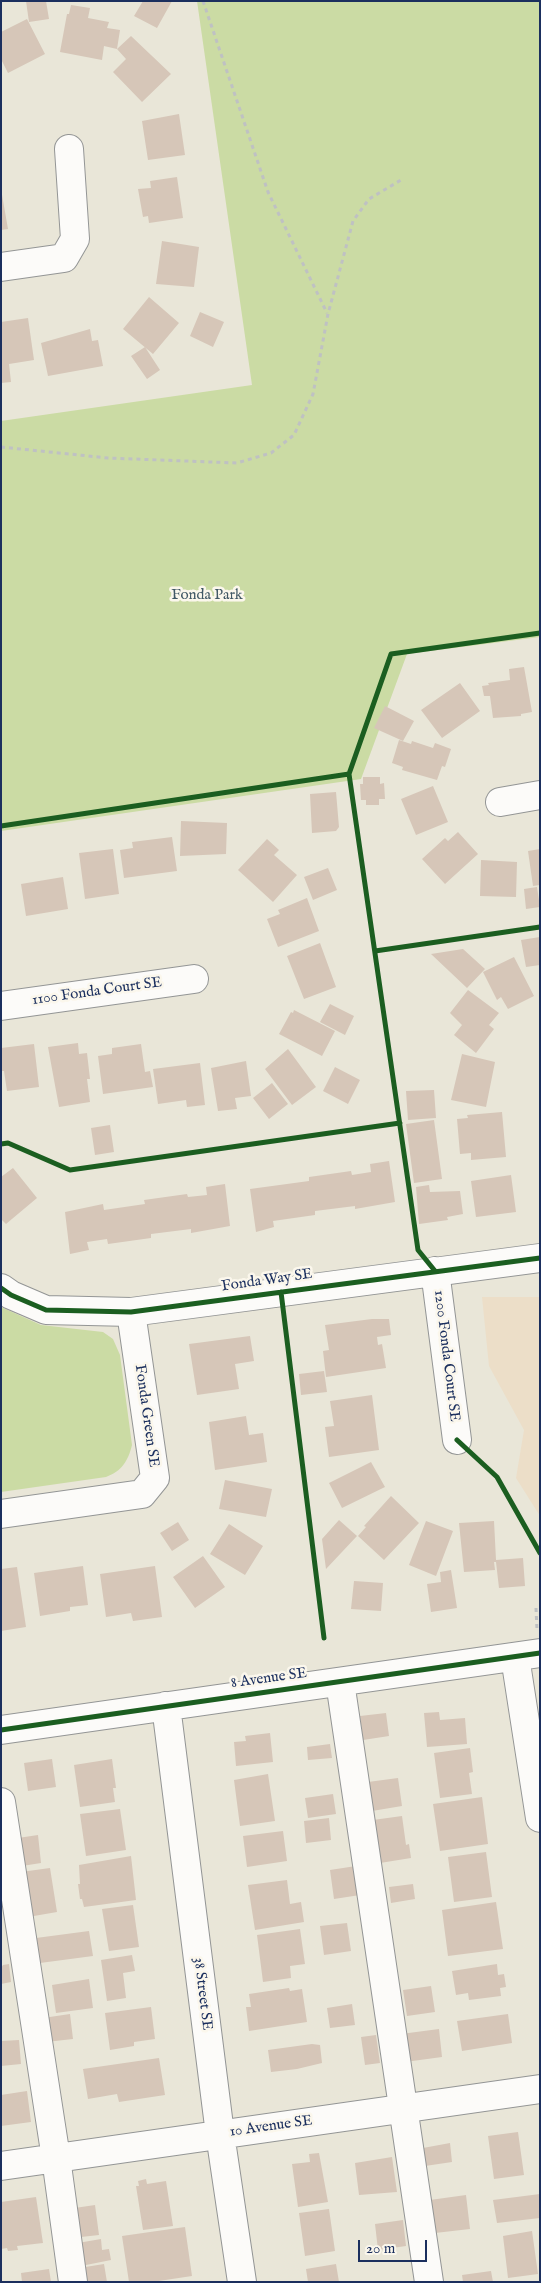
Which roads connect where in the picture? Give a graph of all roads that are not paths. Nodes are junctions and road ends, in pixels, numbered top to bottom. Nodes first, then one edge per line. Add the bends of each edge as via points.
1 (69, 149) dead end
2 (1, 268) edge
3 (540, 795) edge
4 (500, 802) dead end
5 (194, 979) dead end
6 (1, 1006) edge
7 (540, 1258) edge
8 (435, 1271) junction
9 (1, 1288) edge
10 (131, 1312) junction
11 (457, 1440) road end
12 (1, 1514) edge
13 (527, 1655) edge
14 (340, 1682) junction
15 (166, 1706) junction
16 (1, 1730) edge
17 (1, 1802) edge
18 (540, 1818) edge
19 (540, 2089) edge
20 (404, 2108) junction
21 (220, 2134) junction
22 (56, 2158) junction
23 (1, 2166) edge
24 (73, 2282) edge
25 (242, 2282) edge
26 (429, 2282) edge

1 - 2 street via 75,239 64,258
3 - 4 street
5 - 6 street, 1100 Fonda Court SE
7 - 8 street, Fonda Way SE
8 - 10 street, Fonda Way SE
8 - 11 street, 1200 Fonda Court SE
9 - 10 street, Fonda Way SE via 46,1310
10 - 12 street, Fonda Green SE via 155,1478 142,1494
13 - 14 street, 8 Avenue SE
13 - 18 street
14 - 15 street, 8 Avenue SE
14 - 20 street
15 - 16 street, 8 Avenue SE
15 - 21 street, 38 Street SE
17 - 22 street
19 - 20 street, 10 Avenue SE
20 - 21 street, 10 Avenue SE
20 - 26 street
21 - 22 street, 10 Avenue SE
21 - 25 street, 38 Street SE
22 - 23 street, 10 Avenue SE
22 - 24 street

